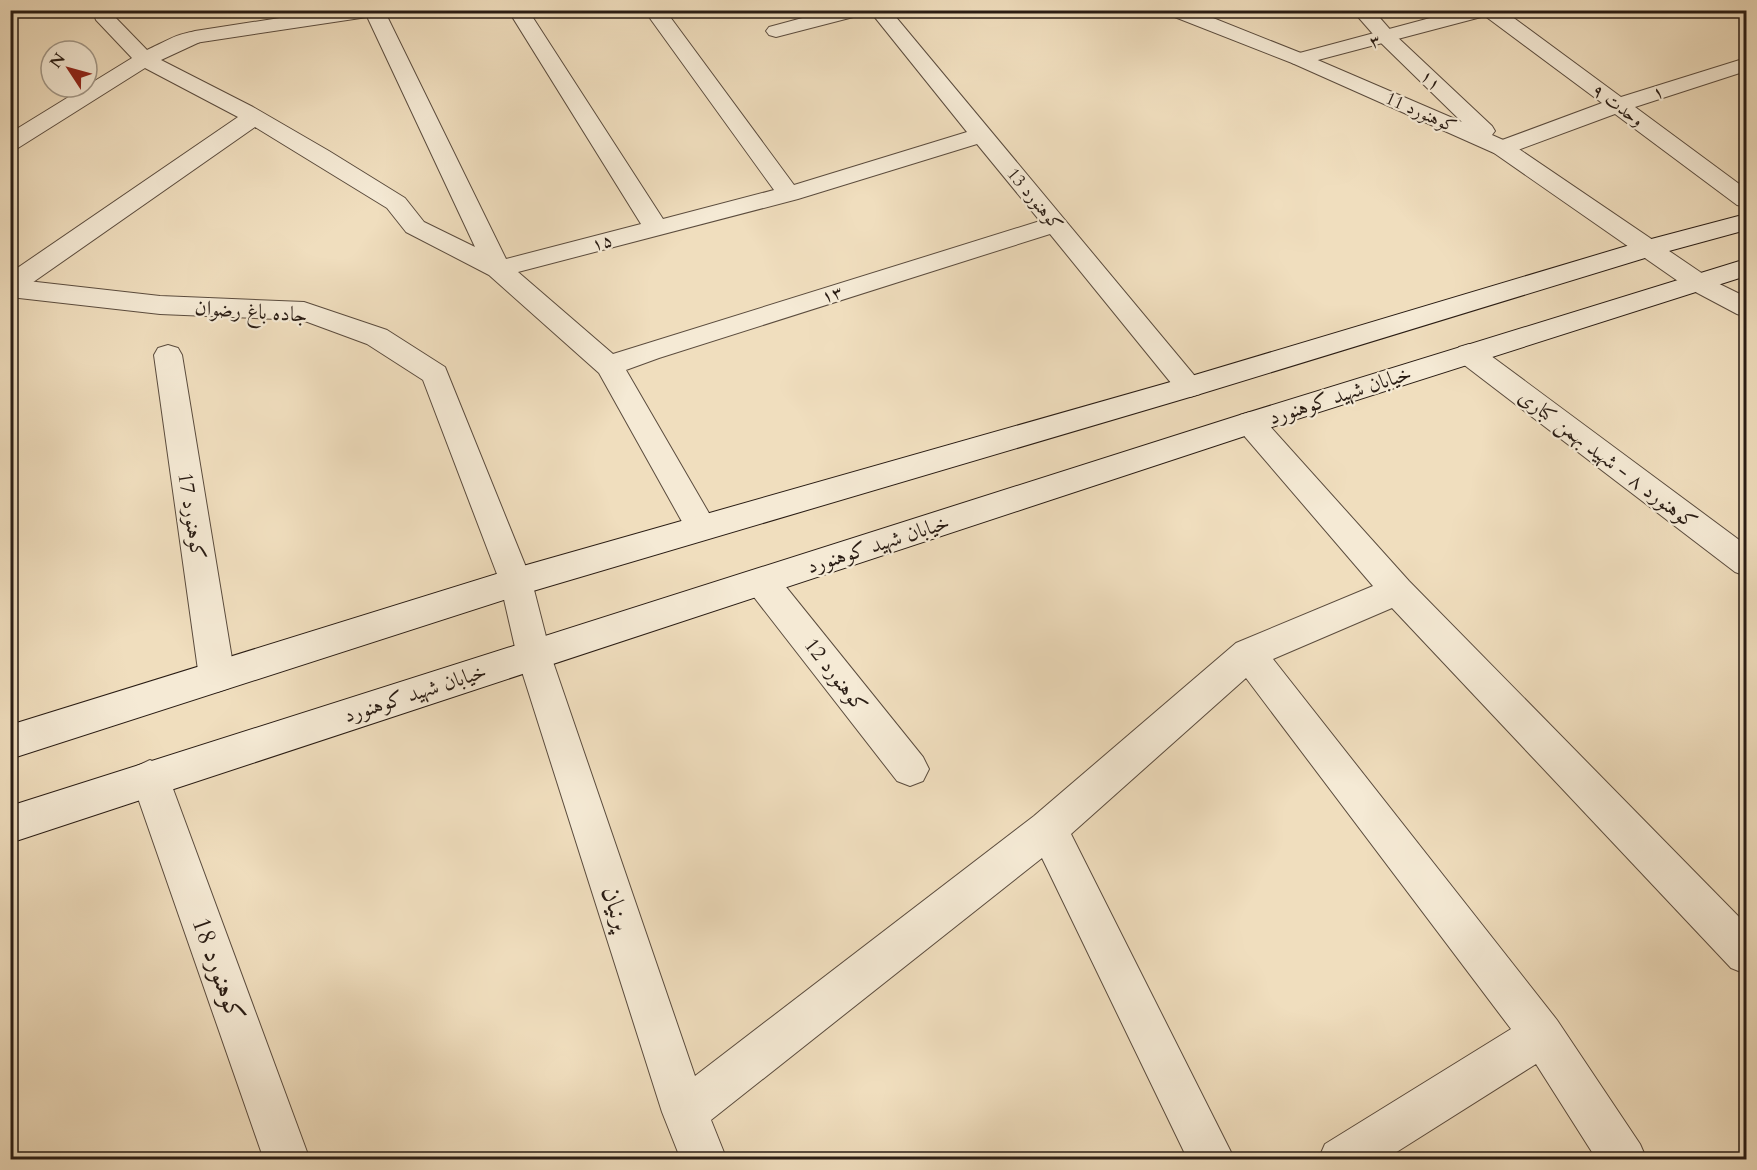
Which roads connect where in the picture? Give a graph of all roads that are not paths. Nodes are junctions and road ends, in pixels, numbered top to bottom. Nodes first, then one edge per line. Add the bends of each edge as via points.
1 (102, 10) edge
2 (374, 10) edge
3 (518, 10) edge
4 (654, 10) edge
5 (858, 10) edge
6 (879, 10) edge
7 (1174, 10) edge
8 (1362, 10) edge
9 (1485, 10) edge
10 (1490, 10) edge
11 (321, 14) edge
12 (776, 31) dead end
13 (1387, 38) junction
14 (1299, 59) junction
15 (145, 60) junction
16 (1746, 64) edge
17 (1618, 105) junction
18 (254, 117) junction
19 (981, 135) junction
20 (10, 143) edge
21 (1502, 148) junction
22 (789, 194) junction
23 (1746, 200) edge
24 (1746, 222) edge
25 (1056, 224) junction
26 (656, 228) junction
27 (1649, 248) junction
28 (1746, 267) edge
29 (498, 269) junction
30 (1697, 282) junction
31 (10, 287) edge
32 (1746, 308) edge
33 (1468, 354) junction
34 (168, 355) dead end
35 (609, 366) junction
36 (1190, 387) junction
37 (1250, 423) junction
38 (701, 527) junction
39 (1746, 563) edge
40 (516, 582) junction
41 (762, 582) junction
42 (1397, 591) junction
43 (1248, 654) junction
44 (534, 656) junction
45 (217, 677) junction
46 (10, 742) edge
47 (910, 769) dead end
48 (150, 778) junction
49 (10, 825) edge
50 (1048, 828) junction
51 (1746, 952) edge
52 (1542, 1035) junction
53 (685, 1112) junction
54 (287, 1160) edge
55 (704, 1160) edge
56 (1212, 1160) edge
57 (1341, 1160) edge
58 (1624, 1160) edge

1 - 15 street via 103,16
2 - 11 street
2 - 29 street
3 - 26 street
4 - 22 street
5 - 12 street
6 - 19 street, کوهنورد 13
7 - 14 street, کوهنورد 11
8 - 13 street, ۱۱
9 - 13 street, ۳
10 - 17 street, ۹ وحدت
11 - 15 street via 195,37
13 - 14 street, ۳
13 - 21 street, ۱۱
14 - 21 street, کوهنورد 11
15 - 18 street
15 - 20 street
16 - 17 street, ۱
17 - 21 street, ۱
17 - 23 street, ۹ وحدت
18 - 29 street via 396,202 415,227
18 - 31 street
19 - 22 street, ۱۵
19 - 25 street, کوهنورد 13
21 - 27 street, کوهنورد 11
22 - 26 street, ۱۵
24 - 27 street
25 - 35 street, ۱۳
25 - 36 street, کوهنورد 13
26 - 29 street, ۱۵
27 - 30 street, کوهنورد 11
27 - 36 street
28 - 30 street, خیابان شهید کوهنورد
29 - 35 street
30 - 32 street, کوهنورد 11
30 - 33 street, خیابان شهید کوهنورد
31 - 40 street, جاده باغ رضوان via 160,305 304,311 377,337 435,374
33 - 37 street, خیابان شهید کوهنورد
33 - 39 street, کوهنورد ۸ - شهید بهمن کباری
34 - 45 street, کوهنورد 17
35 - 38 street
36 - 38 street
37 - 41 street, خیابان شهید کوهنورد
37 - 42 street
38 - 40 street
40 - 44 street, جاده باغ رضوان
40 - 45 street
41 - 44 street, خیابان شهید کوهنورد
41 - 47 street, کوهنورد 12
42 - 43 street
42 - 51 street
43 - 50 street
43 - 52 street
44 - 48 street, خیابان شهید کوهنورد
44 - 53 street, پرنیان
45 - 46 street
48 - 49 street, خیابان شهید کوهنورد
48 - 54 street, کوهنورد 18
50 - 53 street
50 - 56 street
52 - 57 street
52 - 58 street
53 - 55 street, پرنیان

